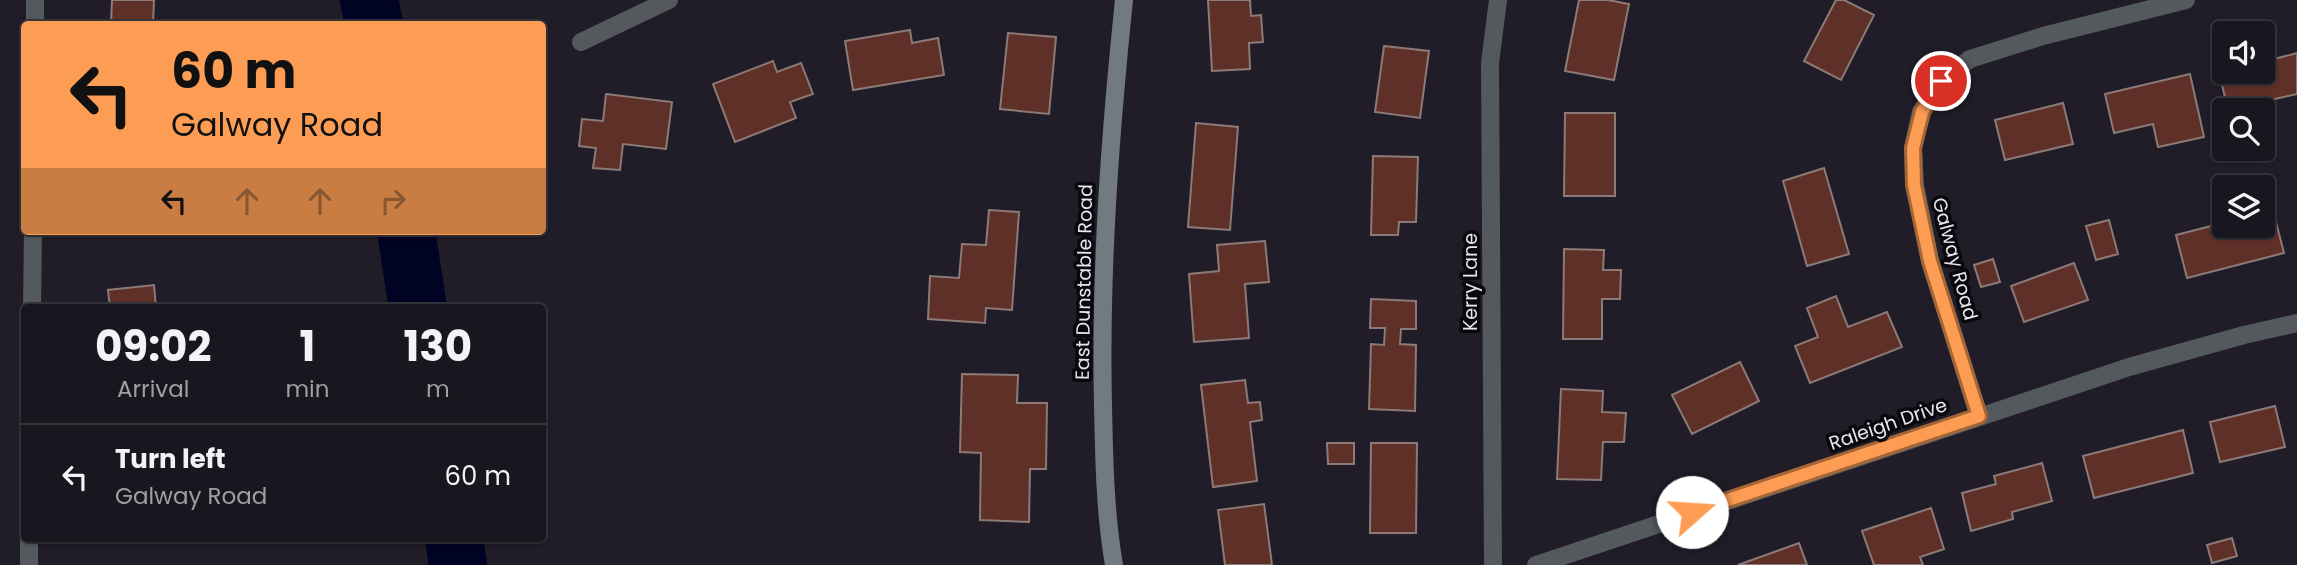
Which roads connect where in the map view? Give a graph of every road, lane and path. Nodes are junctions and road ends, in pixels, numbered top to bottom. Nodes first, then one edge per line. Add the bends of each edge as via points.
1 (35, 0) edge
2 (669, 0) edge
3 (1124, 0) edge
4 (1498, 0) edge
5 (2186, 0) edge
6 (35, 21) edge
7 (581, 42) dead end
8 (33, 235) edge
9 (32, 304) edge
10 (2297, 323) edge
11 (1979, 416) junction
12 (29, 542) edge
13 (29, 565) edge
14 (1114, 565) edge
15 (1493, 565) edge
16 (1536, 565) edge

1 - 6 street
2 - 7 street
3 - 14 street, East Dunstable Road via 1106,190 1101,342 1104,460
4 - 15 street, Kerry Lane via 1490,63
5 - 11 street, Galway Road via 1970,59 1941,81 1922,112 1913,148 1914,185 1930,261
8 - 9 street
10 - 11 street, Raleigh Drive via 2129,367
11 - 16 street, Raleigh Drive
12 - 13 street

